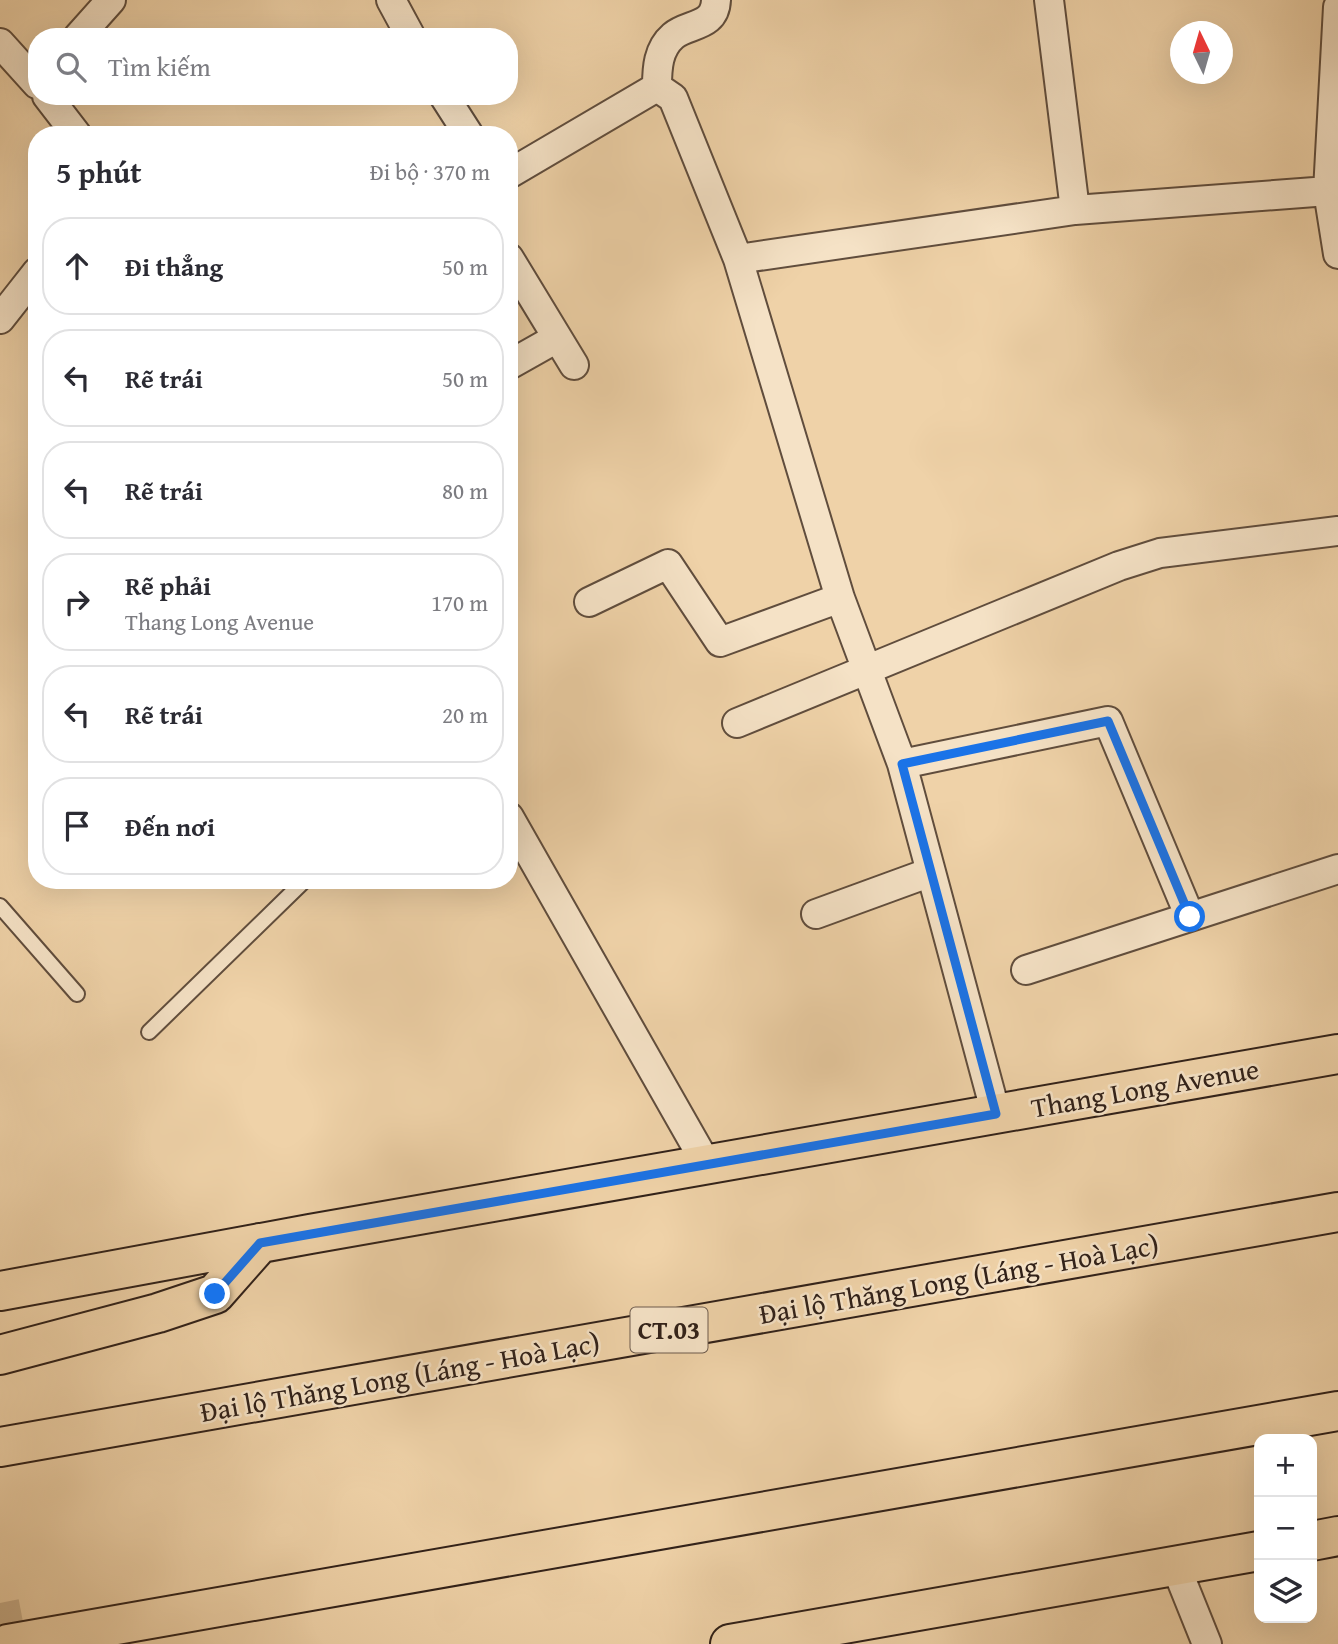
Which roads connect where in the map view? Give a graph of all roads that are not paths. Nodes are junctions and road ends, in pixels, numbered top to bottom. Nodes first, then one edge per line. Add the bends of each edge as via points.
1 (111, 0) edge
2 (391, 0) edge
3 (716, 0) edge
4 (1049, 0) edge
5 (1338, 7) edge
6 (86, 28) edge
7 (406, 28) edge
8 (0, 43) edge
9 (28, 74) edge
10 (657, 87) junction
11 (54, 105) edge
12 (449, 105) edge
13 (70, 126) edge
14 (463, 126) edge
15 (518, 169) edge
16 (1328, 191) junction
17 (1075, 210) junction
18 (1338, 254) edge
19 (738, 259) junction
20 (518, 273) edge
21 (28, 283) edge
22 (0, 318) edge
23 (557, 338) junction
24 (518, 360) edge
25 (574, 365) dead end
26 (1338, 531) edge
27 (840, 598) junction
28 (589, 602) dead end
29 (866, 670) junction
30 (737, 723) dead end
31 (902, 764) junction
32 (518, 833) edge
33 (1338, 869) edge
34 (931, 872) junction
35 (295, 889) edge
36 (0, 906) edge
37 (816, 914) dead end
38 (1190, 917) junction
39 (1026, 970) dead end
40 (77, 994) dead end
41 (149, 1032) dead end
42 (1338, 1054) edge
43 (996, 1114) junction
44 (707, 1165) junction
45 (1338, 1212) edge
46 (260, 1243) junction
47 (0, 1291) edge
48 (0, 1355) edge
49 (1338, 1411) edge
50 (0, 1447) edge
51 (1338, 1536) edge
52 (1317, 1540) edge
53 (1254, 1552) edge
54 (1176, 1567) junction
55 (8, 1644) edge
56 (730, 1644) edge
57 (1207, 1644) edge

1 - 6 street
2 - 7 street
3 - 10 street via 704,23 675,34 665,46 657,65
4 - 17 street
5 - 16 street
8 - 9 street
10 - 15 street
10 - 19 street via 673,97
11 - 13 street
12 - 14 street
16 - 17 street
16 - 18 street
17 - 19 street
19 - 27 street
20 - 23 street
21 - 22 street
23 - 24 street
23 - 25 street
26 - 29 street via 1160,553
27 - 28 street via 720,642 668,564
27 - 29 street
29 - 30 street
29 - 31 street
31 - 34 street
31 - 38 street via 1108,721
32 - 44 street
33 - 38 street
34 - 37 street
34 - 43 street
35 - 41 lane
36 - 40 lane
38 - 39 street
42 - 43 main road, Thang Long Avenue
43 - 44 main road, Thang Long Avenue
44 - 46 main road, Thang Long Avenue
45 - 50 main road, Đại lộ Thăng Long (Láng - Hoà Lạc) / CT.03
46 - 47 main road, Thang Long Avenue
46 - 48 main road via 215,1294
49 - 55 main road
51 - 52 main road
53 - 54 main road
54 - 56 main road
54 - 57 street

